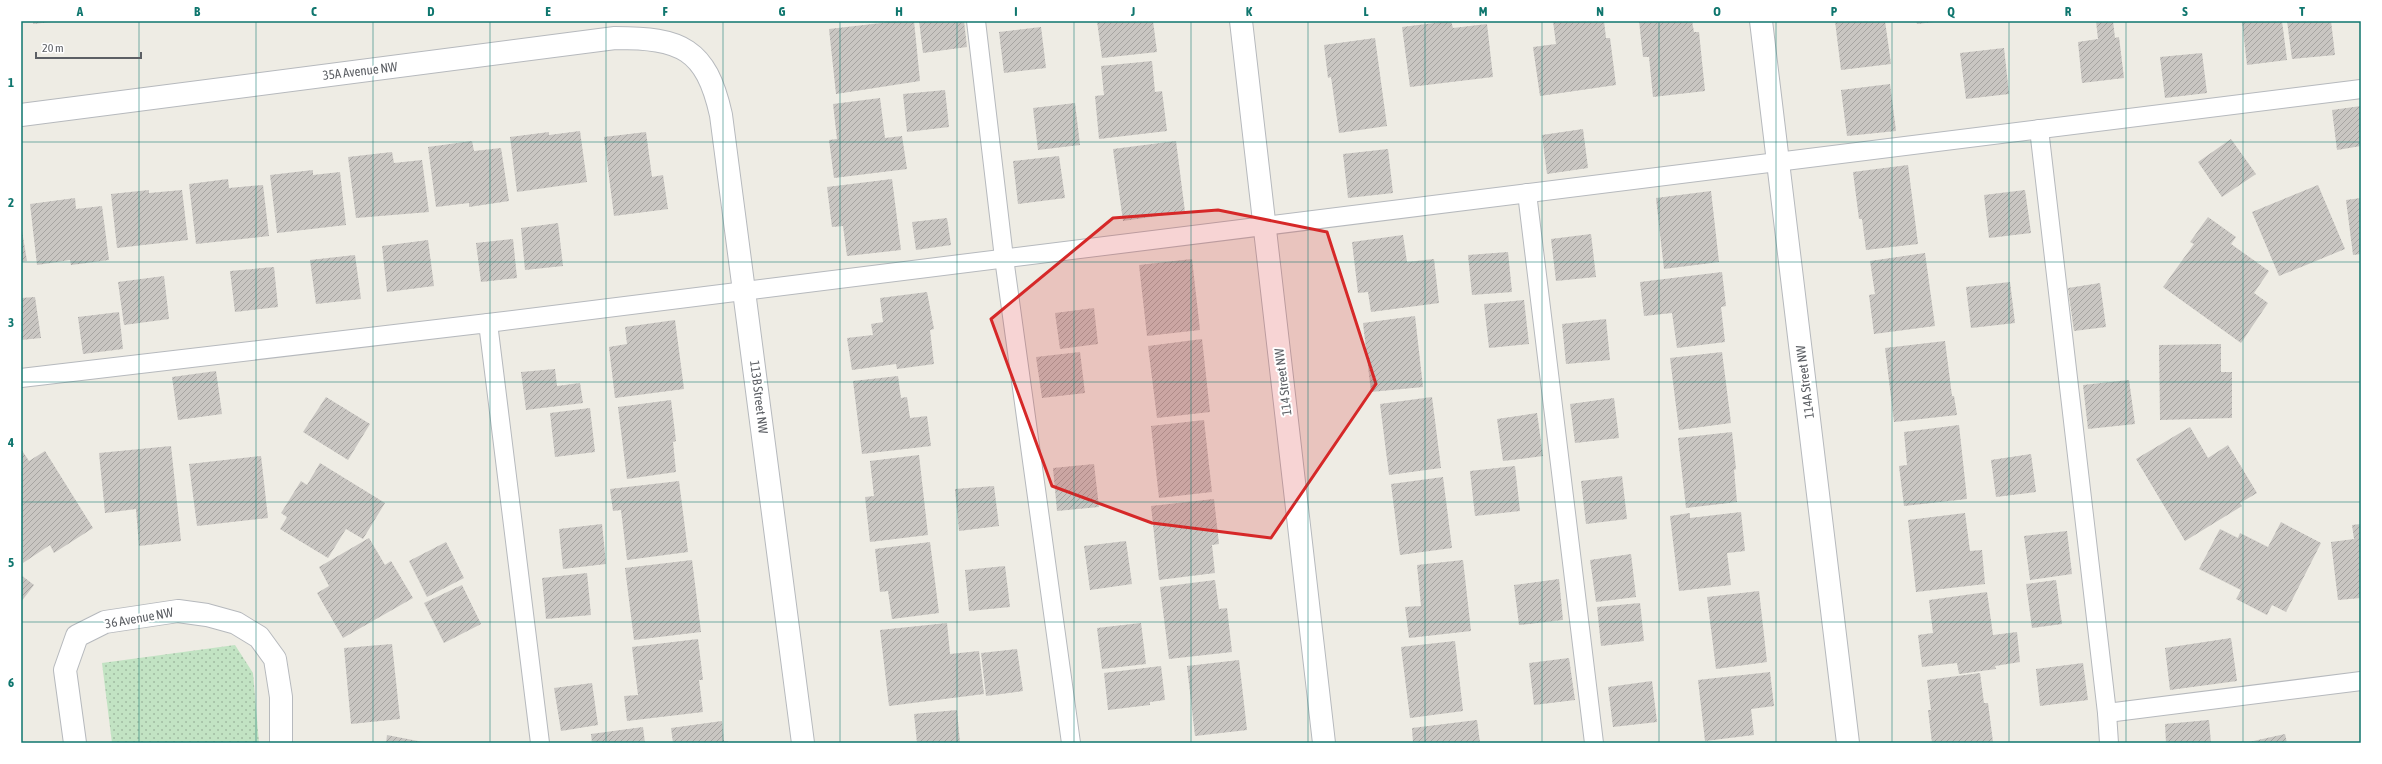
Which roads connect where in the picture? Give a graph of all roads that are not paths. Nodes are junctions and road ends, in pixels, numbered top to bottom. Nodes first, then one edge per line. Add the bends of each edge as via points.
1 (976, 21) edge
2 (1241, 21) edge
3 (1761, 21) edge
4 (696, 56) joint
5 (2361, 89) edge
6 (21, 114) edge
7 (2039, 129) junction
8 (1779, 162) junction
9 (1527, 193) junction
10 (1265, 226) junction
11 (1004, 258) junction
12 (745, 291) junction
13 (488, 323) junction
14 (21, 378) edge
15 (2361, 681) edge
16 (2107, 713) junction
17 (75, 743) edge
18 (281, 743) edge
19 (540, 743) edge
20 (803, 743) edge
21 (1071, 743) edge
22 (1324, 743) edge
23 (1594, 743) edge
24 (1848, 743) edge
25 (2109, 743) edge

1 - 11 lane
2 - 10 street, 114 Street NW
3 - 8 street, 114A Street NW
4 - 6 street, 35A Avenue NW via 672,43 646,38 615,38
4 - 12 street, 113B Street NW via 715,88 721,115
5 - 7 lane
7 - 8 lane
7 - 16 lane
8 - 9 lane
8 - 24 street, 114A Street NW
9 - 10 lane
9 - 23 lane
10 - 11 lane
10 - 22 street, 114 Street NW
11 - 12 lane
11 - 21 lane
12 - 13 lane
12 - 20 street, 113B Street NW
13 - 14 lane
13 - 19 lane
15 - 16 lane
16 - 25 lane
17 - 18 street, 36 Avenue NW via 65,670 77,636 105,622 178,611 207,615 236,624 259,637 275,659 282,697

